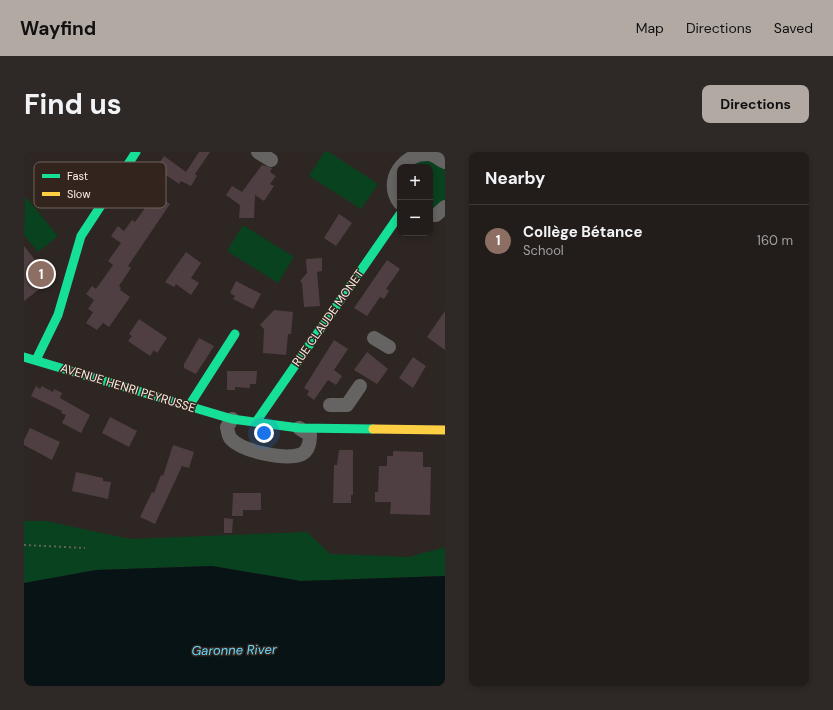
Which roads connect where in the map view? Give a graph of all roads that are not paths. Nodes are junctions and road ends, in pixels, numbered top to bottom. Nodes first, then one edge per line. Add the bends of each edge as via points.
1 (136, 152) edge
2 (258, 152) edge
3 (271, 160) dead end
4 (129, 162) edge
5 (445, 162) edge
6 (398, 200) edge
7 (445, 207) edge
8 (99, 208) edge
9 (433, 215) edge
10 (397, 218) edge
11 (235, 334) dead end
12 (374, 338) dead end
13 (389, 347) dead end
14 (24, 357) edge
15 (36, 360) junction
16 (360, 386) dead end
17 (189, 406) junction
18 (232, 419) junction
19 (256, 422) junction
20 (300, 428) junction
21 (328, 429) junction
22 (445, 430) edge

1 - 4 street
2 - 3 street
5 - 6 street via 430,154 414,155 398,167 393,185
7 - 9 street
8 - 15 street via 81,236 58,315
10 - 19 street, RUE CLAUDE MONET
11 - 17 street
12 - 13 street
14 - 15 street, AVENUE HENRI PEYRUSSE
15 - 17 street, AVENUE HENRI PEYRUSSE
16 - 21 street via 347,405 331,402
17 - 18 street, AVENUE HENRI PEYRUSSE
18 - 19 street, AVENUE HENRI PEYRUSSE
18 - 20 street via 226,428 229,438 240,446 271,454 303,454 310,446 310,435
19 - 20 street, AVENUE HENRI PEYRUSSE
20 - 21 street, AVENUE HENRI PEYRUSSE
21 - 22 street, AVENUE HENRI PEYRUSSE

